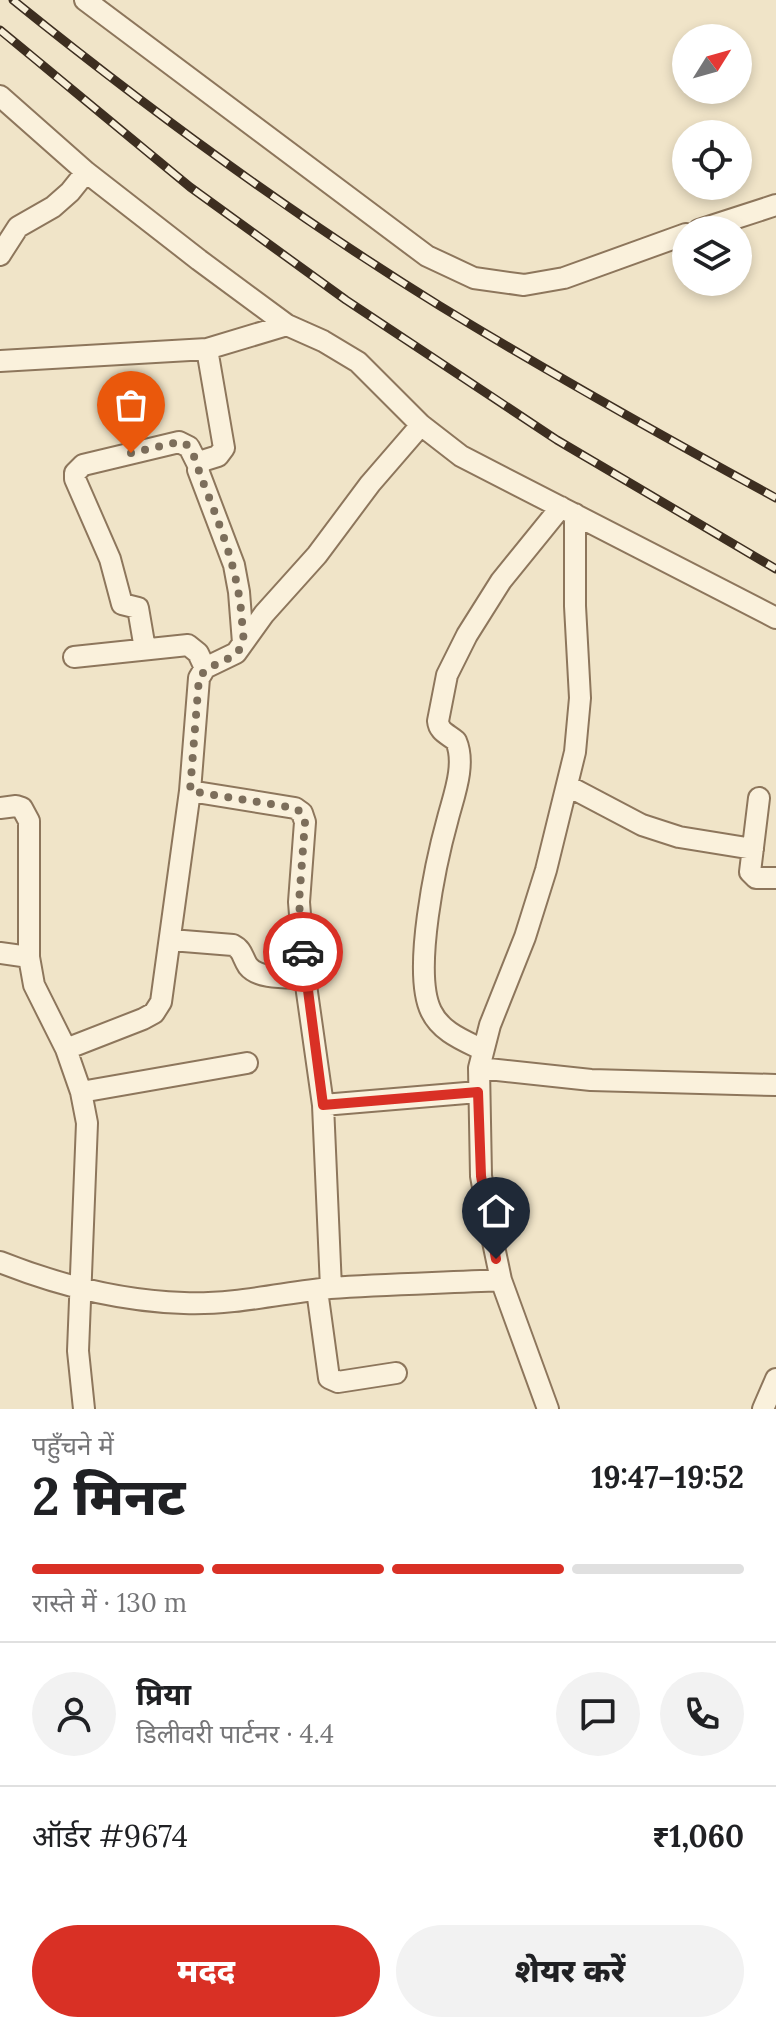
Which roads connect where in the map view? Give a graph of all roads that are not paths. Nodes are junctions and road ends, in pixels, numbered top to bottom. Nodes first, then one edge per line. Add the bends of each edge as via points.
1 (85, 0) edge
2 (3, 104) edge
3 (86, 172) junction
4 (776, 205) edge
5 (742, 216) edge
6 (672, 239) edge
7 (0, 255) edge
8 (287, 325) junction
9 (207, 349) junction
10 (0, 361) edge
11 (421, 425) junction
12 (198, 465) junction
13 (568, 511) junction
14 (776, 618) edge
15 (243, 643) junction
16 (145, 649) junction
17 (74, 657) dead end
18 (205, 668) junction
19 (568, 786) junction
20 (190, 791) junction
21 (759, 798) dead end
22 (0, 808) edge
23 (753, 849) junction
24 (776, 878) edge
25 (171, 940) junction
26 (0, 953) edge
27 (29, 957) junction
28 (305, 978) junction
29 (66, 1049) junction
30 (481, 1059) junction
31 (247, 1063) dead end
32 (776, 1085) edge
33 (81, 1092) junction
34 (478, 1092) junction
35 (323, 1105) junction
36 (0, 1262) edge
37 (501, 1280) junction
38 (82, 1289) junction
39 (324, 1289) junction
40 (396, 1373) dead end
41 (776, 1379) edge
42 (84, 1409) edge
43 (548, 1409) edge
44 (763, 1409) edge

1 - 6 street via 427,256 474,278 524,285 564,278
2 - 3 street
3 - 7 street via 53,207 18,227
3 - 8 street
4 - 5 street
8 - 9 street
8 - 11 street via 358,362
9 - 10 street
9 - 12 street via 224,448
11 - 13 street via 461,456
11 - 15 street
12 - 15 street via 234,565
12 - 16 street via 189,447 179,442 83,465 75,473 122,604 139,611
13 - 14 street
13 - 19 street via 580,698
13 - 30 street via 501,581 467,635 447,675 438,721 443,733 456,741 459,765 434,871 424,990 431,1012 446,1031
15 - 18 street via 226,660
16 - 17 street
16 - 18 street via 188,645
18 - 20 street via 199,678
19 - 23 street via 642,825
19 - 30 street via 542,884
20 - 25 street
20 - 28 street via 302,813 299,902
21 - 23 street
22 - 27 street via 22,808 29,821
23 - 24 street via 751,876
25 - 28 street via 233,945 252,970
25 - 29 street via 161,1002 154,1013
26 - 27 street
27 - 29 street via 34,985
28 - 35 street
29 - 33 street
30 - 32 street via 591,1080
30 - 34 street
31 - 33 street
33 - 38 street via 87,1123
34 - 35 street
34 - 37 street via 481,1176
35 - 39 street
36 - 38 street
37 - 39 street
37 - 43 street
38 - 39 street via 186,1304
38 - 42 street via 78,1351
39 - 40 street via 329,1378 338,1382
41 - 44 street

